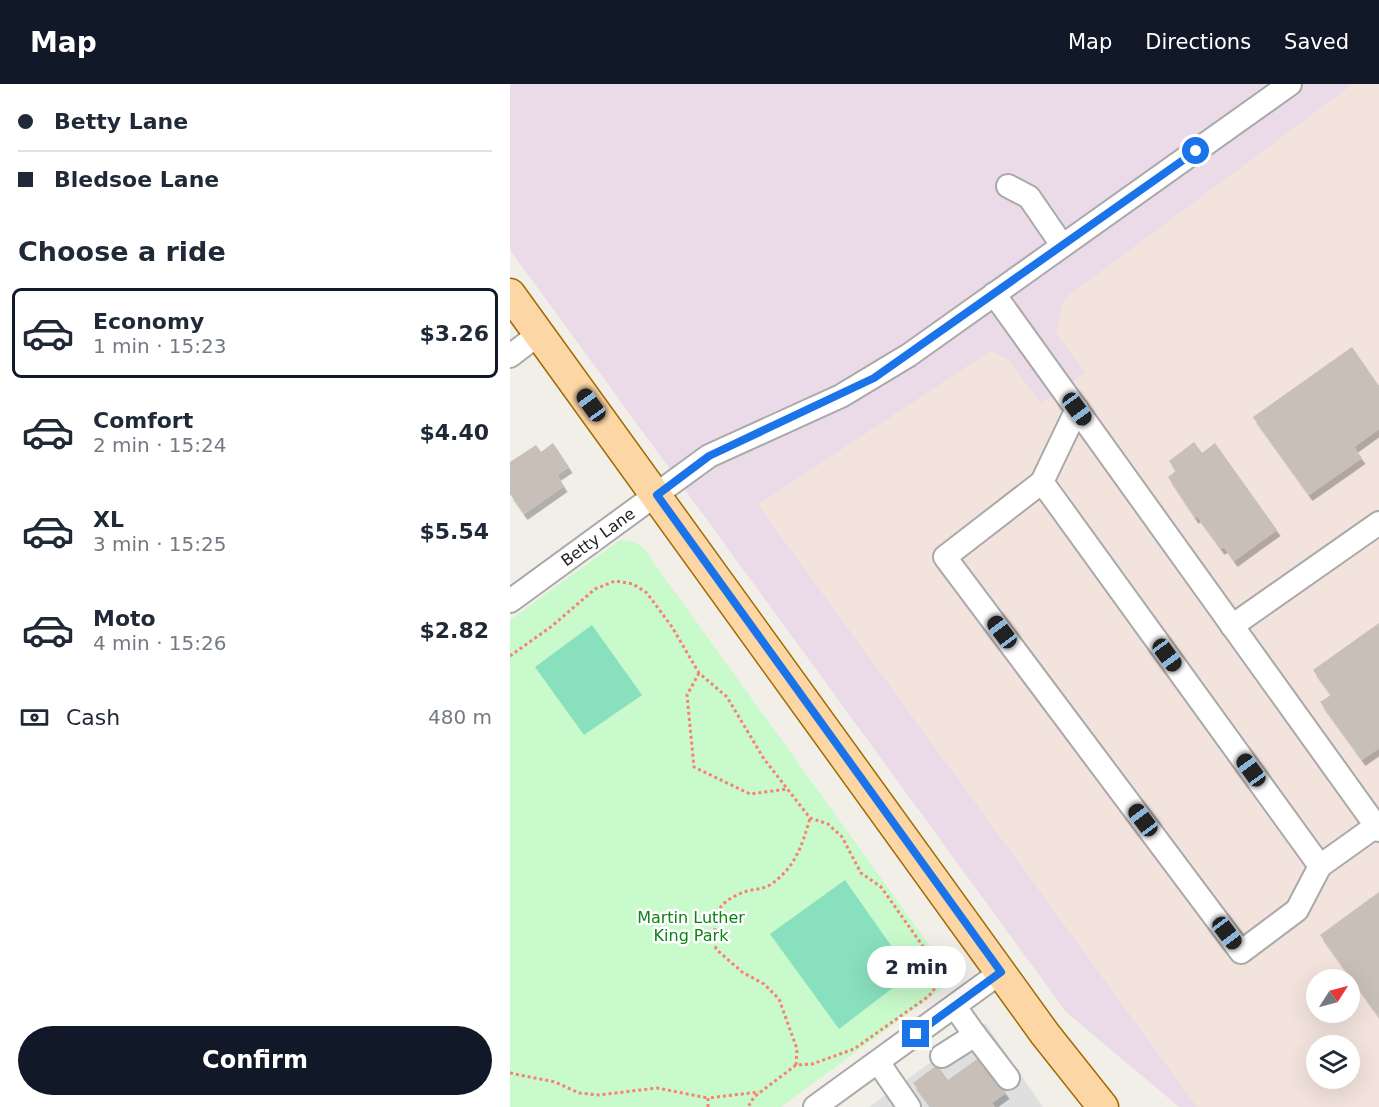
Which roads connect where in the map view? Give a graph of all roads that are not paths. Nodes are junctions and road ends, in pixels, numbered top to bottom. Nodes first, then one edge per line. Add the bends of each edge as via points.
1 (1290, 84) edge
2 (1008, 186) dead end
3 (1062, 245) junction
4 (510, 294) edge
5 (994, 294) junction
6 (539, 334) junction
7 (510, 356) edge
8 (1077, 409) junction
9 (1042, 482) junction
10 (657, 495) junction
11 (1379, 524) edge
12 (510, 601) edge
13 (1232, 626) junction
14 (1378, 828) edge
15 (1320, 866) junction
16 (1001, 972) junction
17 (955, 1006) junction
18 (975, 1035) junction
19 (942, 1056) dead end
20 (878, 1062) junction
21 (1008, 1078) dead end
22 (826, 1104) edge
23 (909, 1107) edge
24 (1103, 1107) edge

1 - 3 street, Betty Lane
2 - 3 street via 1029,197
3 - 5 street, Betty Lane
4 - 6 main road
5 - 8 street
5 - 10 street, Betty Lane via 874,378 709,456
6 - 7 street
6 - 10 main road
8 - 9 street
8 - 13 street
9 - 15 street
9 - 15 street via 945,556 1241,952 1297,910
10 - 12 street, Betty Lane
10 - 16 main road
11 - 13 street
13 - 14 street
14 - 15 street
16 - 17 street
16 - 24 main road
17 - 18 street
17 - 20 street
18 - 19 street
18 - 21 street
20 - 22 street
20 - 23 street

